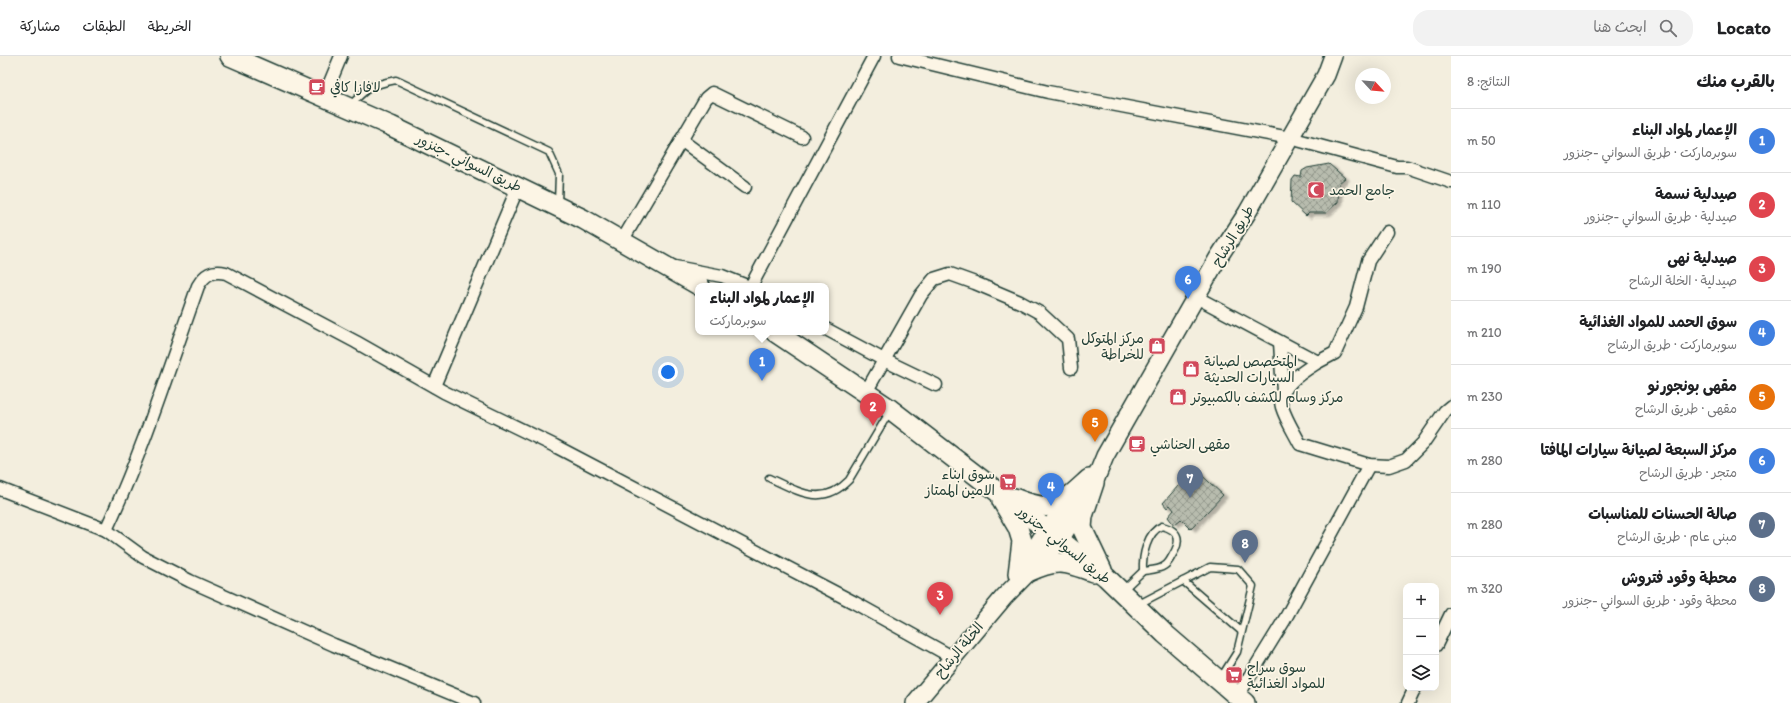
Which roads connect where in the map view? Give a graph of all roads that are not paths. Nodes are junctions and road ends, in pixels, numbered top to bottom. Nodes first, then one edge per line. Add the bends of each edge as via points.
1 (230, 56) edge
2 (341, 56) edge
3 (874, 56) edge
4 (899, 56) edge
5 (1333, 56) edge
6 (324, 97) junction
7 (349, 108) junction
8 (802, 138) dead end
9 (1290, 138) junction
10 (681, 140) junction
11 (1451, 182) edge
12 (518, 187) junction
13 (745, 187) dead end
14 (558, 206) junction
15 (1387, 232) dead end
16 (622, 241) junction
17 (663, 265) junction
18 (695, 283) edge
19 (739, 283) edge
20 (753, 283) edge
21 (1196, 297) junction
22 (829, 331) edge
23 (780, 335) edge
24 (1280, 342) junction
25 (884, 360) junction
26 (1318, 362) junction
27 (1070, 368) dead end
28 (936, 385) dead end
29 (434, 386) junction
30 (866, 392) junction
31 (1283, 392) junction
32 (1451, 406) edge
33 (890, 409) junction
34 (1369, 465) junction
35 (769, 478) dead end
36 (1091, 481) junction
37 (0, 489) edge
38 (993, 489) junction
39 (106, 530) junction
40 (1054, 535) junction
41 (1143, 571) junction
42 (1023, 573) junction
43 (1106, 577) junction
44 (1183, 581) junction
45 (1121, 592) junction
46 (1136, 606) junction
47 (1451, 614) edge
48 (1242, 631) junction
49 (1439, 639) edge
50 (952, 657) junction
51 (1219, 680) junction
52 (1414, 691) edge
53 (1241, 700) edge
54 (474, 703) edge
55 (915, 703) edge
56 (1408, 703) edge

1 - 6 main road, طريق السواني -جنزور
2 - 6 street
3 - 20 street
4 - 9 street via 1048,92
5 - 9 main road, طريق الرشاح via 1326,75
6 - 7 main road, طريق السواني -جنزور
7 - 12 main road, طريق السواني -جنزور
7 - 14 lane via 374,84 396,80 549,152 559,174
8 - 10 street via 712,93 706,98
9 - 11 street via 1397,167 1407,167
9 - 21 main road, طريق الرشاح
10 - 13 street
10 - 16 street
12 - 14 main road, طريق السواني -جنزور
12 - 29 street
14 - 16 main road, طريق السواني -جنزور
15 - 26 street via 1368,261 1356,307 1335,352
16 - 17 main road, طريق السواني -جنزور
17 - 18 main road, طريق السواني -جنزور
17 - 19 street via 716,275
21 - 24 street
21 - 36 main road, طريق الرشاح
22 - 25 street
23 - 30 main road, طريق السواني -جنزور
24 - 26 street
24 - 31 street
25 - 27 street via 921,295 934,279 950,274 1020,302 1040,313 1068,339
25 - 28 street
25 - 30 street
26 - 31 street via 1297,374
29 - 39 street via 226,273 208,273 198,286 154,413
29 - 50 street via 856,603
30 - 33 main road, طريق السواني -جنزور
31 - 34 street via 1281,406 1300,444
32 - 34 street via 1424,443 1406,460 1389,466
33 - 35 lane via 849,480 840,489 825,496 809,495
33 - 38 main road, طريق السواني -جنزور
34 - 53 street
36 - 38 main road via 1067,499 1048,508 1035,506
36 - 40 main road, طريق الرشاح
36 - 43 main road via 1082,528
37 - 39 street
38 - 40 main road, طريق السواني -جنزور
38 - 42 main road via 1005,504 1018,528 1022,541
39 - 54 street via 143,557 190,581
40 - 42 main road, الخلة الرشاح
40 - 43 main road, طريق السواني -جنزور
41 - 41 lane via 1165,566 1177,549 1178,538 1168,528 1157,528 1145,547
41 - 45 lane
42 - 43 main road via 1047,564 1063,563 1079,566
42 - 50 main road, الخلة الرشاح
43 - 45 main road, طريق السواني -جنزور
44 - 46 lane
44 - 48 lane
44 - 48 lane via 1210,567 1238,569 1253,586
45 - 46 main road, طريق السواني -جنزور
46 - 51 main road, طريق السواني -جنزور
47 - 49 street
48 - 51 lane via 1237,652
50 - 55 main road, الخلة الرشاح
51 - 53 main road, طريق السواني -جنزور
52 - 56 street

